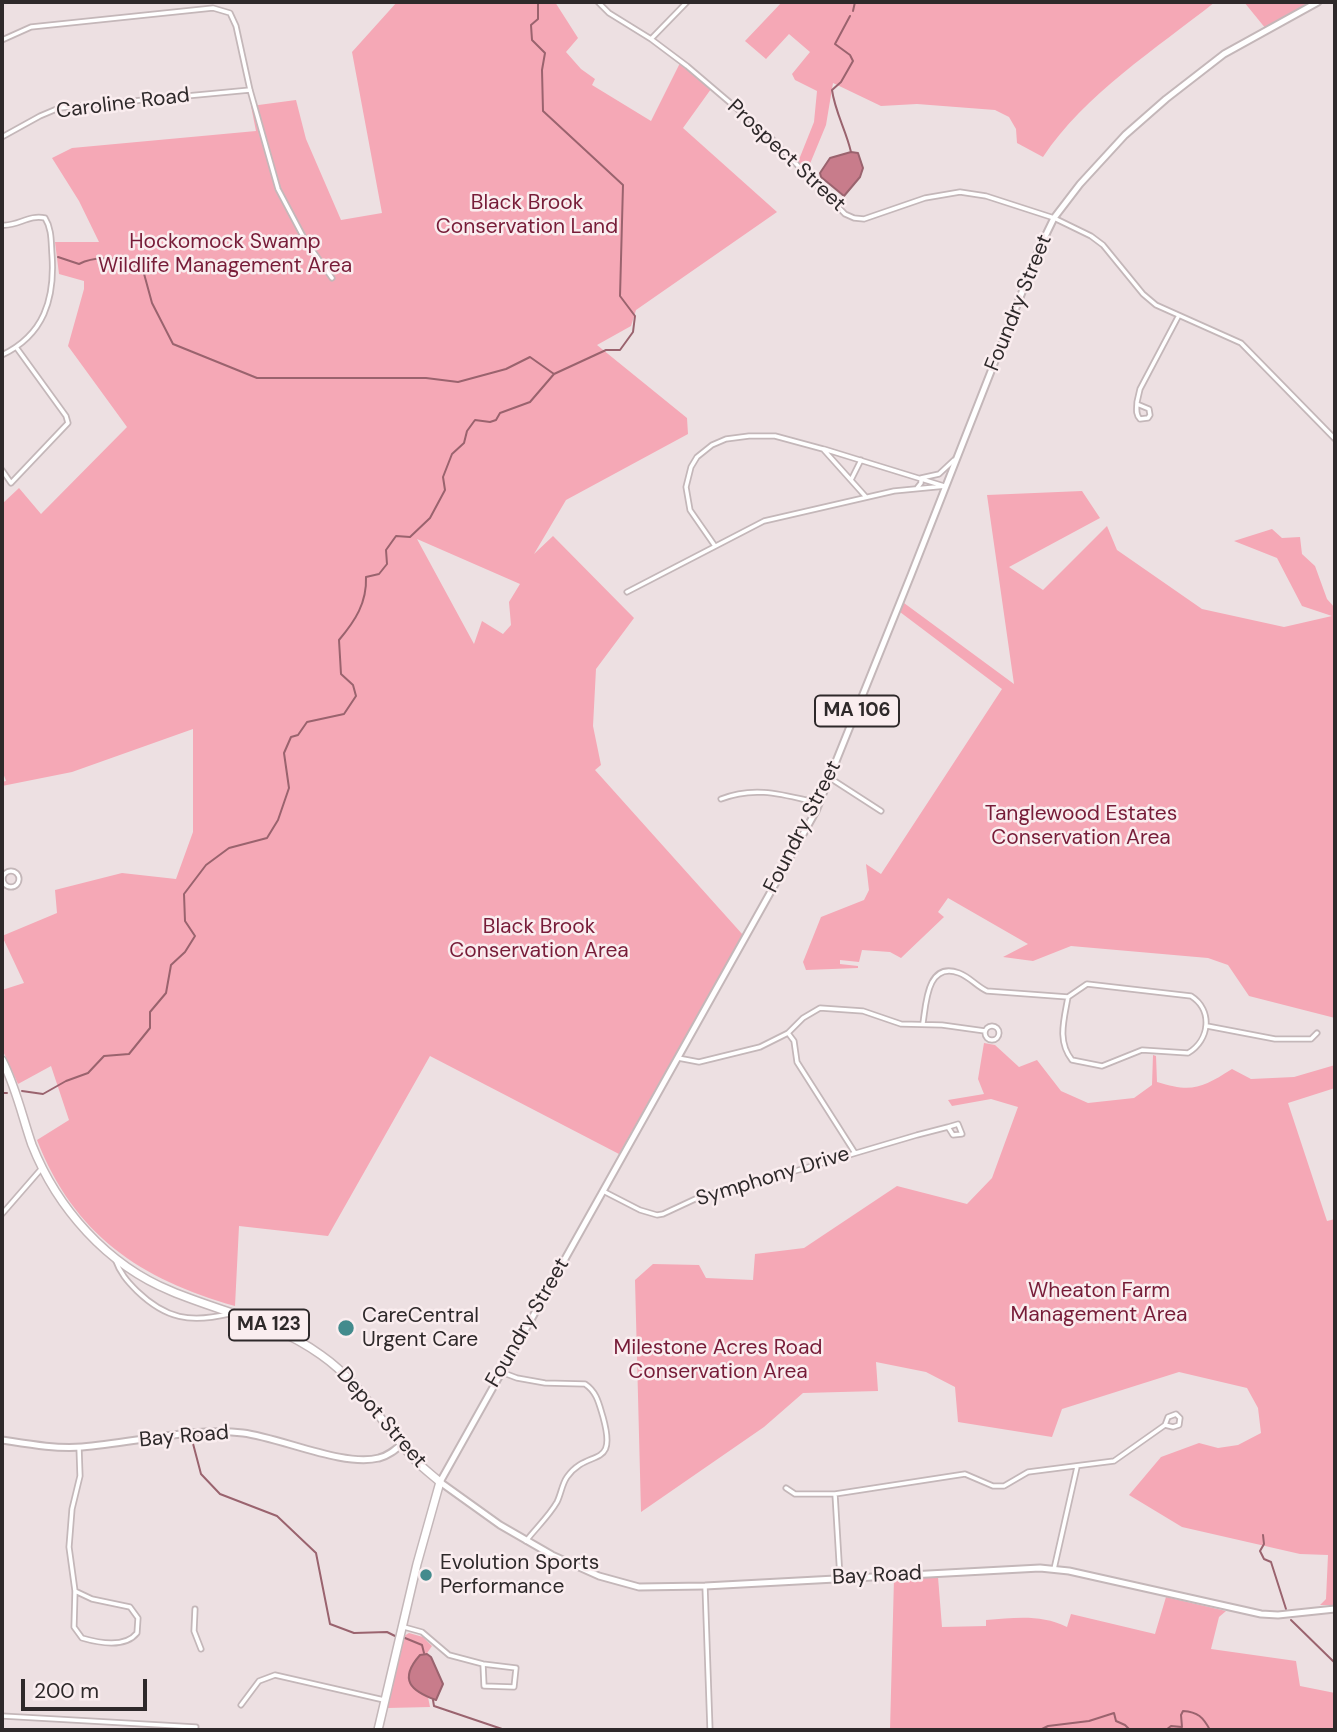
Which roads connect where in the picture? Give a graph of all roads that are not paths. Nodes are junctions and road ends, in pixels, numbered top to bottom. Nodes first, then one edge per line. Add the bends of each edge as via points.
1 (598, 2) edge
2 (687, 2) edge
3 (1318, 2) edge
4 (651, 39) junction
5 (2, 40) edge
6 (250, 90) junction
7 (2, 137) edge
8 (1054, 218) junction
9 (2, 225) edge
10 (332, 278) dead end
11 (1178, 316) junction
12 (16, 347) junction
13 (2, 355) edge
14 (1137, 404) junction
15 (1335, 439) edge
16 (823, 449) junction
17 (958, 456) junction
18 (861, 460) junction
19 (2, 470) edge
20 (921, 478) junction
21 (851, 480) junction
22 (946, 486) junction
23 (917, 488) junction
24 (866, 497) junction
25 (715, 546) junction
26 (627, 592) dead end
27 (830, 778) junction
28 (722, 799) dead end
29 (821, 799) junction
30 (806, 800) junction
31 (816, 811) junction
32 (881, 811) dead end
33 (3, 887) edge
34 (1068, 997) junction
35 (923, 1023) junction
36 (1207, 1026) junction
37 (985, 1031) junction
38 (788, 1033) junction
39 (1317, 1033) dead end
40 (678, 1058) junction
41 (2, 1060) edge
42 (948, 1127) dead end
43 (855, 1153) junction
44 (43, 1168) junction
45 (603, 1191) junction
46 (2, 1214) edge
47 (115, 1257) junction
48 (234, 1312) junction
49 (501, 1371) junction
50 (1165, 1425) junction
51 (2, 1440) edge
52 (402, 1444) junction
53 (79, 1447) junction
54 (1077, 1467) junction
55 (440, 1482) junction
56 (786, 1488) dead end
57 (835, 1494) junction
58 (526, 1541) junction
59 (1054, 1569) junction
60 (840, 1578) junction
61 (705, 1586) junction
62 (75, 1591) junction
63 (195, 1609) dead end
64 (1335, 1609) edge
65 (404, 1627) junction
66 (201, 1649) dead end
67 (483, 1664) junction
68 (386, 1700) junction
69 (241, 1705) dead end
70 (2, 1716) edge
71 (196, 1727) dead end
72 (379, 1730) edge
73 (710, 1730) edge

1 - 4 street, Prospect Street
2 - 4 street
3 - 8 main road, Foundry Street / MA 106 via 1224,54 1166,99 1125,135
4 - 8 street, Prospect Street via 768,135 851,217 868,218 925,198 960,192
5 - 6 street via 31,27 221,9 234,18
6 - 7 street, Caroline Road via 59,108
6 - 10 street via 278,190
8 - 11 street, Prospect Street via 1100,242 1146,297
8 - 17 main road, Foundry Street / MA 106
9 - 12 street via 42,217 51,231 53,270 48,306
11 - 14 street via 1143,380
11 - 15 street, Prospect Street via 1243,345
12 - 13 street
12 - 19 street via 68,423 11,483
14 - 14 street via 1149,409 1147,418 1138,417
16 - 18 street
16 - 21 street
16 - 25 street via 758,436 726,439 702,453 689,472 687,501
17 - 20 street via 942,472
17 - 22 main road, Foundry Street / MA 106
18 - 20 street
18 - 21 street
20 - 22 street
20 - 23 street
21 - 24 street
22 - 23 street
22 - 27 main road, Foundry Street / MA 106
23 - 24 street
24 - 25 street via 764,521
25 - 26 street
27 - 29 main road, Foundry Street / MA 106
27 - 32 street
28 - 30 street via 759,791
29 - 30 street
29 - 31 main road, Foundry Street / MA 106
30 - 31 street
31 - 40 main road, Foundry Street / MA 106
33 - 33 street via 17,884 16,873 6,872
34 - 35 street via 987,990 961,974 944,973 929,985
34 - 36 street via 1087,984 1187,995 1202,1005
34 - 36 street via 1063,1042 1072,1060 1080,1063 1102,1066 1142,1050 1188,1053 1202,1041
35 - 37 street
35 - 38 street via 901,1024 863,1012 820,1008
36 - 39 street via 1275,1039 1311,1039
37 - 37 street via 990,1040 999,1034 993,1026
38 - 40 street via 760,1046 699,1062
38 - 43 street via 797,1062
40 - 45 main road, Foundry Street / MA 106
41 - 44 highway, Depot Street / MA 123
42 - 43 street, Symphony Drive
43 - 45 street, Symphony Drive via 706,1194 663,1214 649,1214
44 - 46 street
44 - 47 highway, Depot Street / MA 123 via 75,1218
45 - 49 main road, Foundry Street / MA 106
47 - 48 highway, Depot Street / MA 123 via 165,1289
47 - 48 street via 128,1283 164,1313 198,1317
48 - 52 highway, Depot Street / MA 123 via 286,1333 328,1359
49 - 55 main road, Foundry Street / MA 106
49 - 58 street via 545,1383 585,1384 596,1395 608,1434 603,1453 573,1469 554,1506
50 - 50 street via 1177,1427 1180,1418 1170,1415
50 - 54 street via 1114,1461
51 - 53 main road, Bay Road
52 - 53 main road, Bay Road via 382,1457 368,1459 230,1432
52 - 55 highway, Depot Street / MA 123
53 - 62 street via 80,1476 69,1547
54 - 57 street via 1028,1472 1004,1486 965,1474
54 - 59 street
55 - 58 main road, Bay Road
55 - 65 highway, Foundry Street / MA 106
56 - 57 street via 795,1494
57 - 60 street
58 - 61 main road, Bay Road via 620,1583
59 - 60 main road, Bay Road
59 - 64 main road, Bay Road via 1266,1615
60 - 61 main road, Bay Road
61 - 73 street
62 - 62 street via 74,1628 82,1638 118,1643 137,1633 138,1618 130,1607
63 - 66 street via 194,1631
65 - 67 street via 422,1632 449,1656
65 - 68 highway, Foundry Street / MA 106
67 - 67 street via 484,1686 514,1687 516,1668
68 - 69 street via 275,1675 258,1681
68 - 72 highway, Foundry Street / MA 106
70 - 71 street

